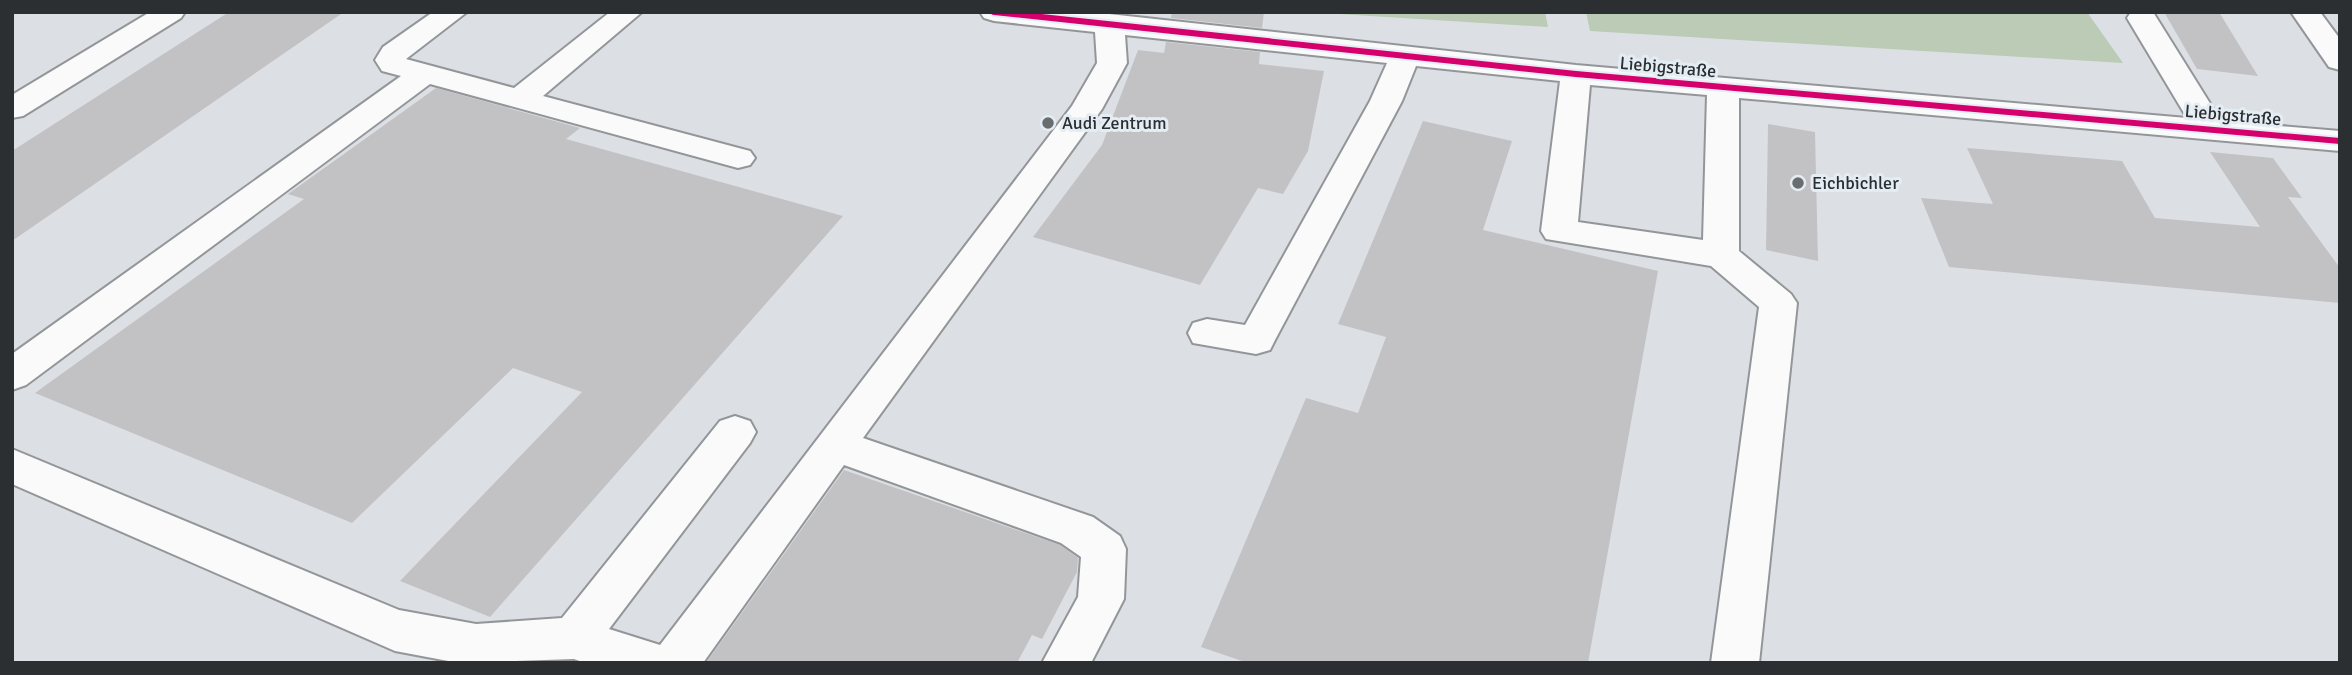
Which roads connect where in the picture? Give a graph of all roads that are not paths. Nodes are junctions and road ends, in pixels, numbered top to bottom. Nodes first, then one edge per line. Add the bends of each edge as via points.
1 (171, 12) edge
2 (453, 12) edge
3 (628, 12) edge
4 (2305, 12) edge
5 (1014, 13) edge
6 (2142, 18) dead end
7 (1110, 23) junction
8 (1405, 57) junction
9 (2340, 61) edge
10 (424, 74) junction
11 (1576, 74) junction
12 (1724, 88) junction
13 (517, 100) junction
14 (12, 109) edge
15 (2209, 128) junction
16 (2340, 141) edge
17 (738, 158) dead end
18 (1721, 255) junction
19 (1207, 333) dead end
20 (12, 375) edge
21 (735, 432) dead end
22 (835, 445) junction
23 (12, 466) edge
24 (574, 638) junction
25 (649, 663) edge
26 (675, 663) edge
27 (1066, 663) edge
28 (1735, 663) edge

1 - 14 street
2 - 10 street via 390,60
3 - 13 street
4 - 9 street
5 - 7 street, Liebigstraße
6 - 15 street
7 - 8 street, Liebigstraße
7 - 22 street via 1112,62 1086,110
8 - 11 street, Liebigstraße
8 - 19 street via 1386,101 1256,341
10 - 13 street
10 - 20 street
11 - 12 street, Liebigstraße
11 - 18 street via 1559,231
12 - 15 street, Liebigstraße
12 - 18 street
13 - 17 street
15 - 16 street, Liebigstraße
18 - 28 street via 1778,303
21 - 24 street
22 - 26 street
22 - 27 street via 1077,530 1104,549 1101,599
23 - 24 street via 395,630 476,645
24 - 25 street

